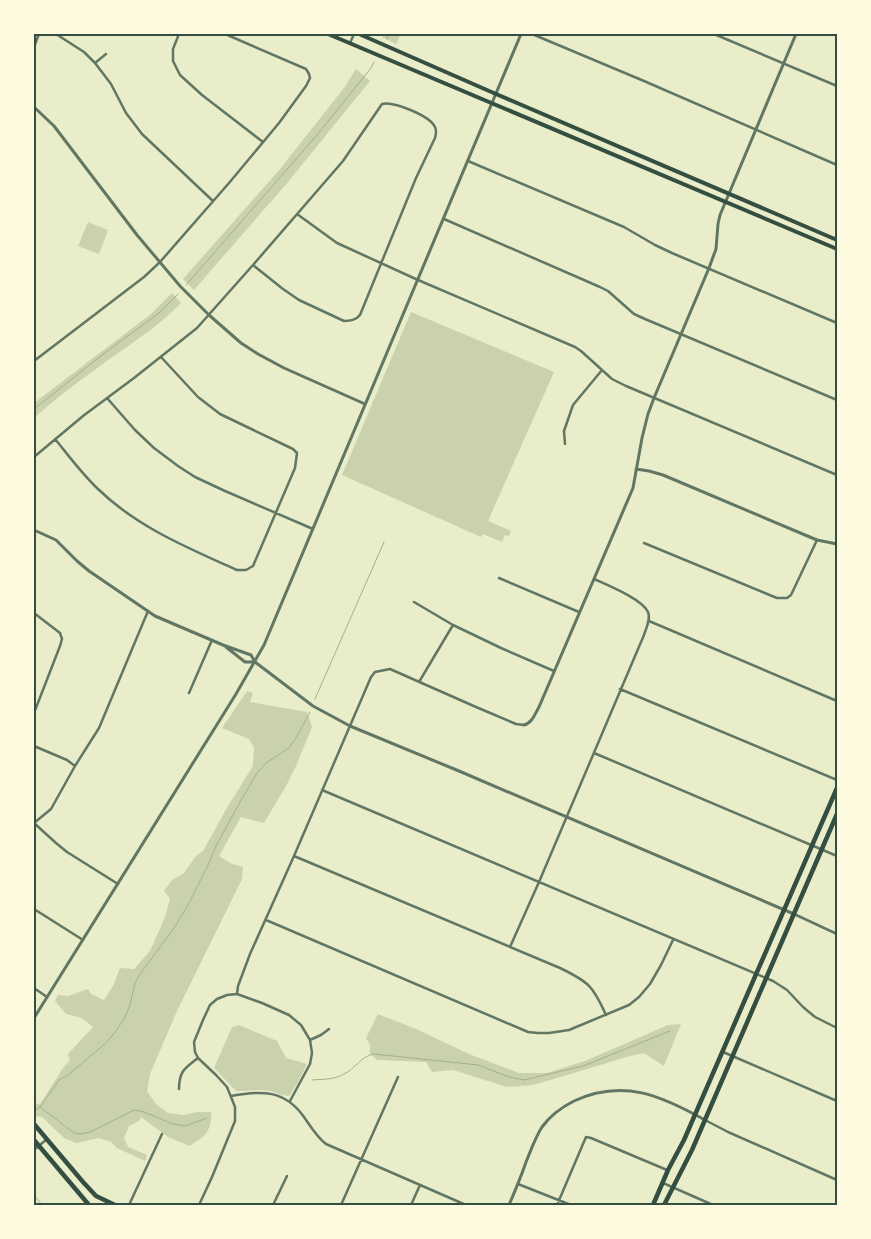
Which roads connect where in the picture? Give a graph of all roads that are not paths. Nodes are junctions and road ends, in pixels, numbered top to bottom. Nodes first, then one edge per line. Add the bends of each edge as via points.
1 (39, 34) edge
2 (56, 34) edge
3 (179, 34) edge
4 (224, 34) edge
5 (328, 34) edge
6 (354, 34) edge
7 (359, 34) edge
8 (521, 34) edge
9 (532, 34) edge
10 (716, 34) edge
11 (796, 34) edge
12 (350, 43) junction
13 (34, 47) edge
14 (106, 54) dead end
15 (95, 63) junction
16 (783, 63) junction
17 (837, 86) edge
18 (496, 94) junction
19 (492, 103) junction
20 (34, 107) edge
21 (755, 129) junction
22 (263, 142) junction
23 (608, 142) junction
24 (604, 150) junction
25 (468, 161) junction
26 (837, 165) edge
27 (729, 193) junction
28 (213, 201) junction
29 (726, 201) junction
30 (297, 214) junction
31 (444, 219) junction
32 (837, 240) edge
33 (837, 249) edge
34 (160, 262) junction
35 (382, 263) junction
36 (254, 265) junction
37 (709, 268) junction
38 (418, 280) junction
39 (209, 315) junction
40 (837, 323) edge
41 (680, 334) junction
42 (161, 357) junction
43 (34, 360) edge
44 (602, 370) junction
45 (108, 398) junction
46 (654, 398) junction
47 (837, 400) edge
48 (365, 404) junction
49 (55, 439) junction
50 (565, 444) dead end
51 (34, 458) edge
52 (636, 469) junction
53 (837, 475) edge
54 (276, 513) junction
55 (313, 529) junction
56 (34, 530) edge
57 (817, 540) junction
58 (644, 542) dead end
59 (837, 544) edge
60 (499, 578) dead end
61 (594, 579) junction
62 (414, 602) dead end
63 (148, 611) junction
64 (580, 612) junction
65 (34, 613) edge
66 (649, 621) junction
67 (453, 625) junction
68 (212, 640) junction
69 (223, 645) junction
70 (255, 662) junction
71 (554, 671) junction
72 (419, 682) junction
73 (620, 689) junction
74 (189, 693) dead end
75 (837, 701) edge
76 (34, 713) edge
77 (524, 725) joint
78 (350, 726) junction
79 (34, 746) edge
80 (594, 753) junction
81 (75, 766) junction
82 (837, 780) edge
83 (837, 788) edge
84 (322, 790) junction
85 (837, 814) edge
86 (566, 818) junction
87 (34, 823) edge
88 (812, 845) junction
89 (822, 849) junction
90 (294, 856) junction
91 (837, 856) edge
92 (539, 882) junction
93 (118, 884) junction
94 (34, 909) edge
95 (784, 910) junction
96 (794, 914) junction
97 (266, 920) junction
98 (837, 934) edge
99 (83, 940) junction
100 (673, 940) junction
101 (510, 947) junction
102 (756, 974) junction
103 (766, 979) junction
104 (34, 988) edge
105 (236, 994) junction
106 (47, 997) junction
107 (606, 1015) junction
108 (34, 1018) edge
109 (837, 1028) edge
110 (329, 1029) dead end
111 (310, 1040) junction
112 (723, 1052) junction
113 (732, 1056) junction
114 (198, 1058) junction
115 (398, 1077) dead end
116 (179, 1088) dead end
117 (231, 1096) junction
118 (290, 1101) junction
119 (837, 1101) edge
120 (695, 1115) junction
121 (705, 1120) junction
122 (34, 1124) edge
123 (162, 1134) dead end
124 (47, 1139) junction
125 (34, 1140) edge
126 (38, 1146) junction
127 (34, 1150) edge
128 (362, 1160) junction
129 (668, 1170) junction
130 (286, 1176) dead end
131 (837, 1180) edge
132 (663, 1183) junction
133 (518, 1184) junction
134 (420, 1185) junction
135 (673, 1188) junction
136 (559, 1200) junction
137 (89, 1205) edge
138 (115, 1205) edge
139 (129, 1205) edge
140 (199, 1205) edge
141 (273, 1205) edge
142 (341, 1205) edge
143 (411, 1205) edge
144 (466, 1205) edge
145 (509, 1205) edge
146 (556, 1205) edge
147 (571, 1205) edge
148 (653, 1205) edge
149 (664, 1205) edge
150 (713, 1205) edge

1 - 13 street
2 - 15 street
3 - 22 street via 173,49 173,62 180,75
4 - 22 street via 306,69 309,74 306,86
5 - 12 main road
6 - 12 street
7 - 18 main road
8 - 18 street
9 - 21 street
10 - 16 street
11 - 16 street
12 - 19 main road
14 - 15 street
15 - 28 street via 142,134
16 - 17 street
16 - 21 street
18 - 19 street
18 - 23 main road
19 - 24 main road
19 - 25 street
20 - 34 street via 54,126
21 - 26 street
21 - 27 street
22 - 28 street
23 - 24 main road
23 - 27 main road
24 - 29 main road
25 - 31 street
25 - 37 street via 624,227 655,245
27 - 29 street
27 - 32 main road
28 - 34 street
29 - 33 main road
29 - 37 street
30 - 35 street via 337,243
30 - 35 street via 343,161 382,104 405,108 429,119 436,133
30 - 36 street
31 - 38 street
31 - 41 street via 600,287 634,314
34 - 39 street
34 - 43 street
35 - 36 street via 360,315 357,319 344,321 299,300
35 - 38 street
36 - 39 street
37 - 40 street
37 - 41 street
38 - 44 street via 575,347
38 - 48 street
39 - 42 street
39 - 48 street via 258,354
41 - 46 street
41 - 47 street
42 - 45 street
42 - 54 street via 198,397 220,414 296,453 296,468
44 - 46 street via 612,379
44 - 50 street via 573,405 564,431
45 - 49 street
45 - 54 street via 135,430 178,466 195,477
46 - 52 street
46 - 53 street
48 - 55 street
49 - 51 street
49 - 54 street via 98,489 128,513 152,530 237,570 253,566
52 - 57 street via 663,475
52 - 61 street via 633,488
54 - 55 street
55 - 70 street
56 - 63 street via 56,540 89,571
57 - 58 street via 787,598 777,598
57 - 59 street
60 - 64 street
61 - 64 street
61 - 66 street via 634,599 649,613
62 - 67 street
63 - 68 street
63 - 81 street via 99,728
64 - 71 street
65 - 76 street via 60,633 62,640
66 - 73 street
66 - 75 street
67 - 71 street
67 - 72 street
68 - 69 street
68 - 74 street
69 - 70 street via 251,655
69 - 70 street via 245,662
70 - 78 street via 313,706
70 - 93 street
71 - 77 street via 531,721
72 - 77 street
72 - 78 street via 390,669 375,672
73 - 80 street
73 - 82 street
78 - 84 street
78 - 86 street
79 - 81 street
80 - 86 street
80 - 88 street
81 - 87 street via 51,809
83 - 88 main road
84 - 90 street
84 - 92 street
85 - 89 main road
86 - 92 street
86 - 95 street
87 - 93 street via 67,852
88 - 89 street
88 - 95 main road
89 - 91 street
89 - 96 main road
90 - 97 street
90 - 101 street
92 - 100 street
92 - 101 street
93 - 99 street
94 - 99 street
95 - 96 street
95 - 102 main road
96 - 98 street
96 - 103 main road
97 - 105 street
97 - 107 street via 528,1032 569,1030
99 - 106 street
100 - 102 street
100 - 107 street via 650,984 639,997
101 - 107 street via 590,985
102 - 103 street
102 - 112 main road
103 - 109 street via 787,990 815,1018
103 - 113 main road
104 - 106 street
105 - 111 street via 288,1015 301,1025
105 - 114 street via 217,999 210,1005 194,1042
106 - 108 street
110 - 111 street
111 - 118 street via 310,1064
112 - 113 street
112 - 120 main road
113 - 119 street
113 - 121 main road
114 - 116 street via 182,1070
114 - 117 street via 227,1087
115 - 128 street
117 - 118 street via 265,1092
117 - 140 street via 235,1121
118 - 128 street via 319,1139
120 - 121 street
120 - 129 main road
120 - 133 street via 640,1092 604,1091 584,1096 562,1108 544,1124
121 - 131 street
121 - 135 main road
122 - 124 main road
123 - 139 street
124 - 126 street
124 - 138 main road via 96,1196
125 - 126 main road
126 - 127 street
126 - 137 main road
128 - 134 street
128 - 142 street
129 - 132 main road
129 - 136 street via 586,1137
130 - 141 street
132 - 135 street
132 - 148 main road
133 - 136 street
133 - 145 street
134 - 143 street
134 - 144 street
135 - 149 main road
135 - 150 street
136 - 146 street
136 - 147 street

